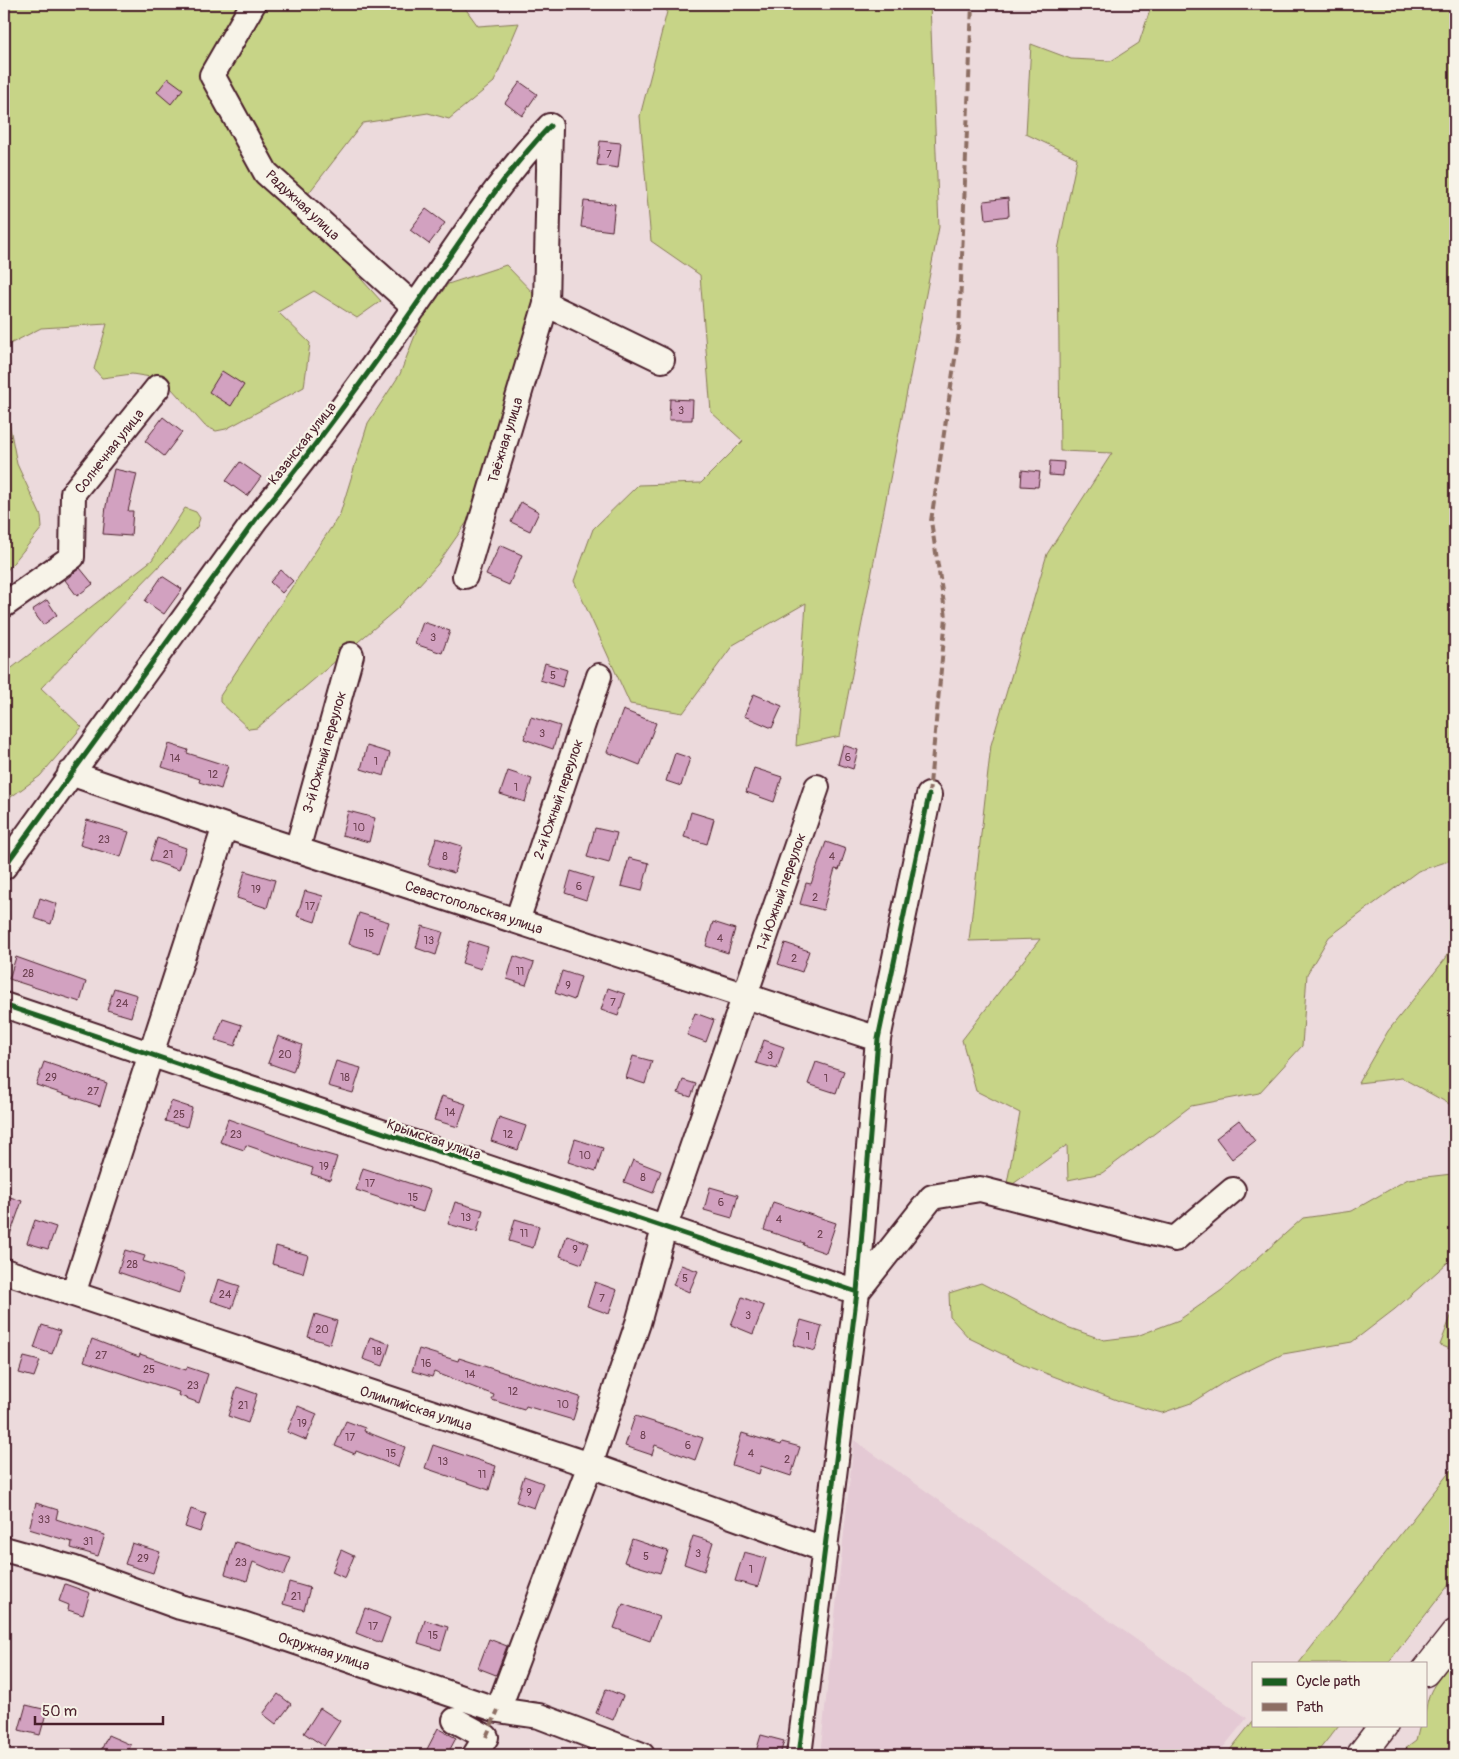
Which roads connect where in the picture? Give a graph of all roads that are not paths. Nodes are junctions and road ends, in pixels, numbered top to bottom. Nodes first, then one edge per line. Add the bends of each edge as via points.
1 (253, 4) edge
2 (550, 126) joint
3 (546, 304) junction
4 (415, 307) junction
5 (662, 360) dead end
6 (158, 387) dead end
7 (465, 576) dead end
8 (4, 605) edge
9 (351, 655) dead end
10 (599, 676) dead end
11 (70, 773) junction
12 (817, 787) dead end
13 (929, 795) dead end
14 (225, 826) junction
15 (297, 850) junction
16 (4, 867) edge
17 (517, 921) junction
18 (746, 996) junction
19 (4, 1005) edge
20 (878, 1040) junction
21 (152, 1055) junction
22 (1233, 1190) dead end
23 (664, 1229) junction
24 (4, 1271) edge
25 (857, 1292) junction
26 (73, 1294) junction
27 (590, 1465) junction
28 (4, 1549) edge
29 (826, 1550) junction
30 (1455, 1634) edge
31 (1426, 1671) edge
32 (498, 1710) junction
33 (455, 1720) dead end
34 (1383, 1726) edge
35 (476, 1755) edge
36 (642, 1755) edge
37 (799, 1755) edge
38 (1361, 1755) edge

1 - 4 street, Радужная улица via 212,75 266,174
2 - 3 street, Таёжная улица
2 - 4 street, Казанская улица via 529,148
3 - 5 street
3 - 7 street, Таёжная улица
4 - 11 street, Казанская улица via 359,387 256,519
6 - 8 street, Солнечная улица via 74,493 72,557
9 - 15 street, 3-й Южный переулок
10 - 17 street, 2-й Южный переулок
11 - 14 street, Севастопольская улица
11 - 16 street, Казанская улица
12 - 18 street, 1-й Южный переулок
13 - 20 street
14 - 15 street, Севастопольская улица
14 - 21 street
15 - 17 street, Севастопольская улица
17 - 18 street, Севастопольская улица
18 - 20 street, Севастопольская улица
18 - 23 street, 1-й Южный переулок
19 - 21 street, Крымская улица
20 - 25 street
21 - 23 street, Крымская улица
21 - 26 street
22 - 25 street via 1175,1239 980,1189 932,1197
23 - 25 street, Крымская улица
23 - 27 street, 1-й Южный переулок via 638,1323
24 - 26 street, Олимпийская улица
25 - 29 street
26 - 27 street, Олимпийская улица
27 - 29 street, Олимпийская улица
27 - 32 street, 1-й Южный переулок
28 - 32 street, Окружная улица via 72,1568 180,1607 240,1623
29 - 37 street
30 - 31 main road
32 - 36 street, Окружная улица via 539,1716
33 - 35 street via 486,1737
34 - 38 main road

